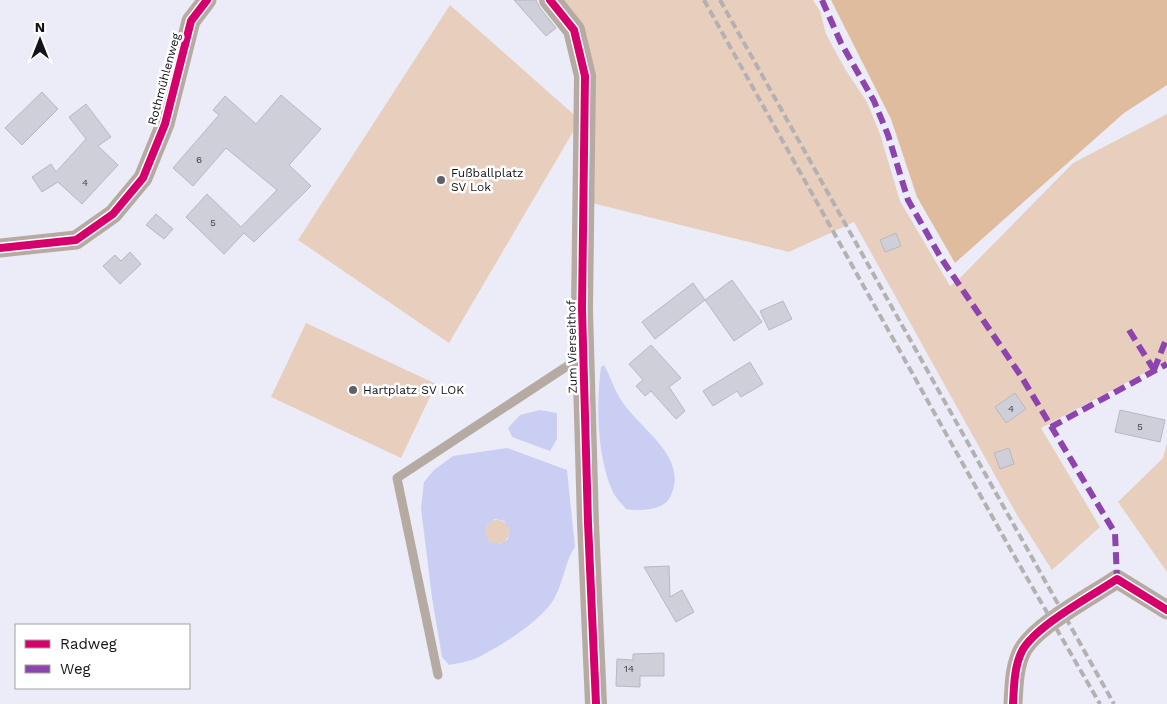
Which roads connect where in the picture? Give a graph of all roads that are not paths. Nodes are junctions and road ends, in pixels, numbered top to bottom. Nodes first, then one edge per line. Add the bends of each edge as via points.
1 (207, 0) edge
2 (550, 0) edge
3 (0, 248) edge
4 (583, 356) junction
5 (1167, 610) edge
6 (438, 675) dead end
7 (596, 704) edge
8 (1013, 704) edge

1 - 3 street, Rothmühlenweg via 191,21 165,124 143,178 113,214 76,240
2 - 4 street, Zum Vierseithof via 574,30 586,76
4 - 6 lane via 397,478
4 - 7 street, Zum Vierseithof
5 - 8 street via 1117,579 1041,629 1022,650 1014,676

